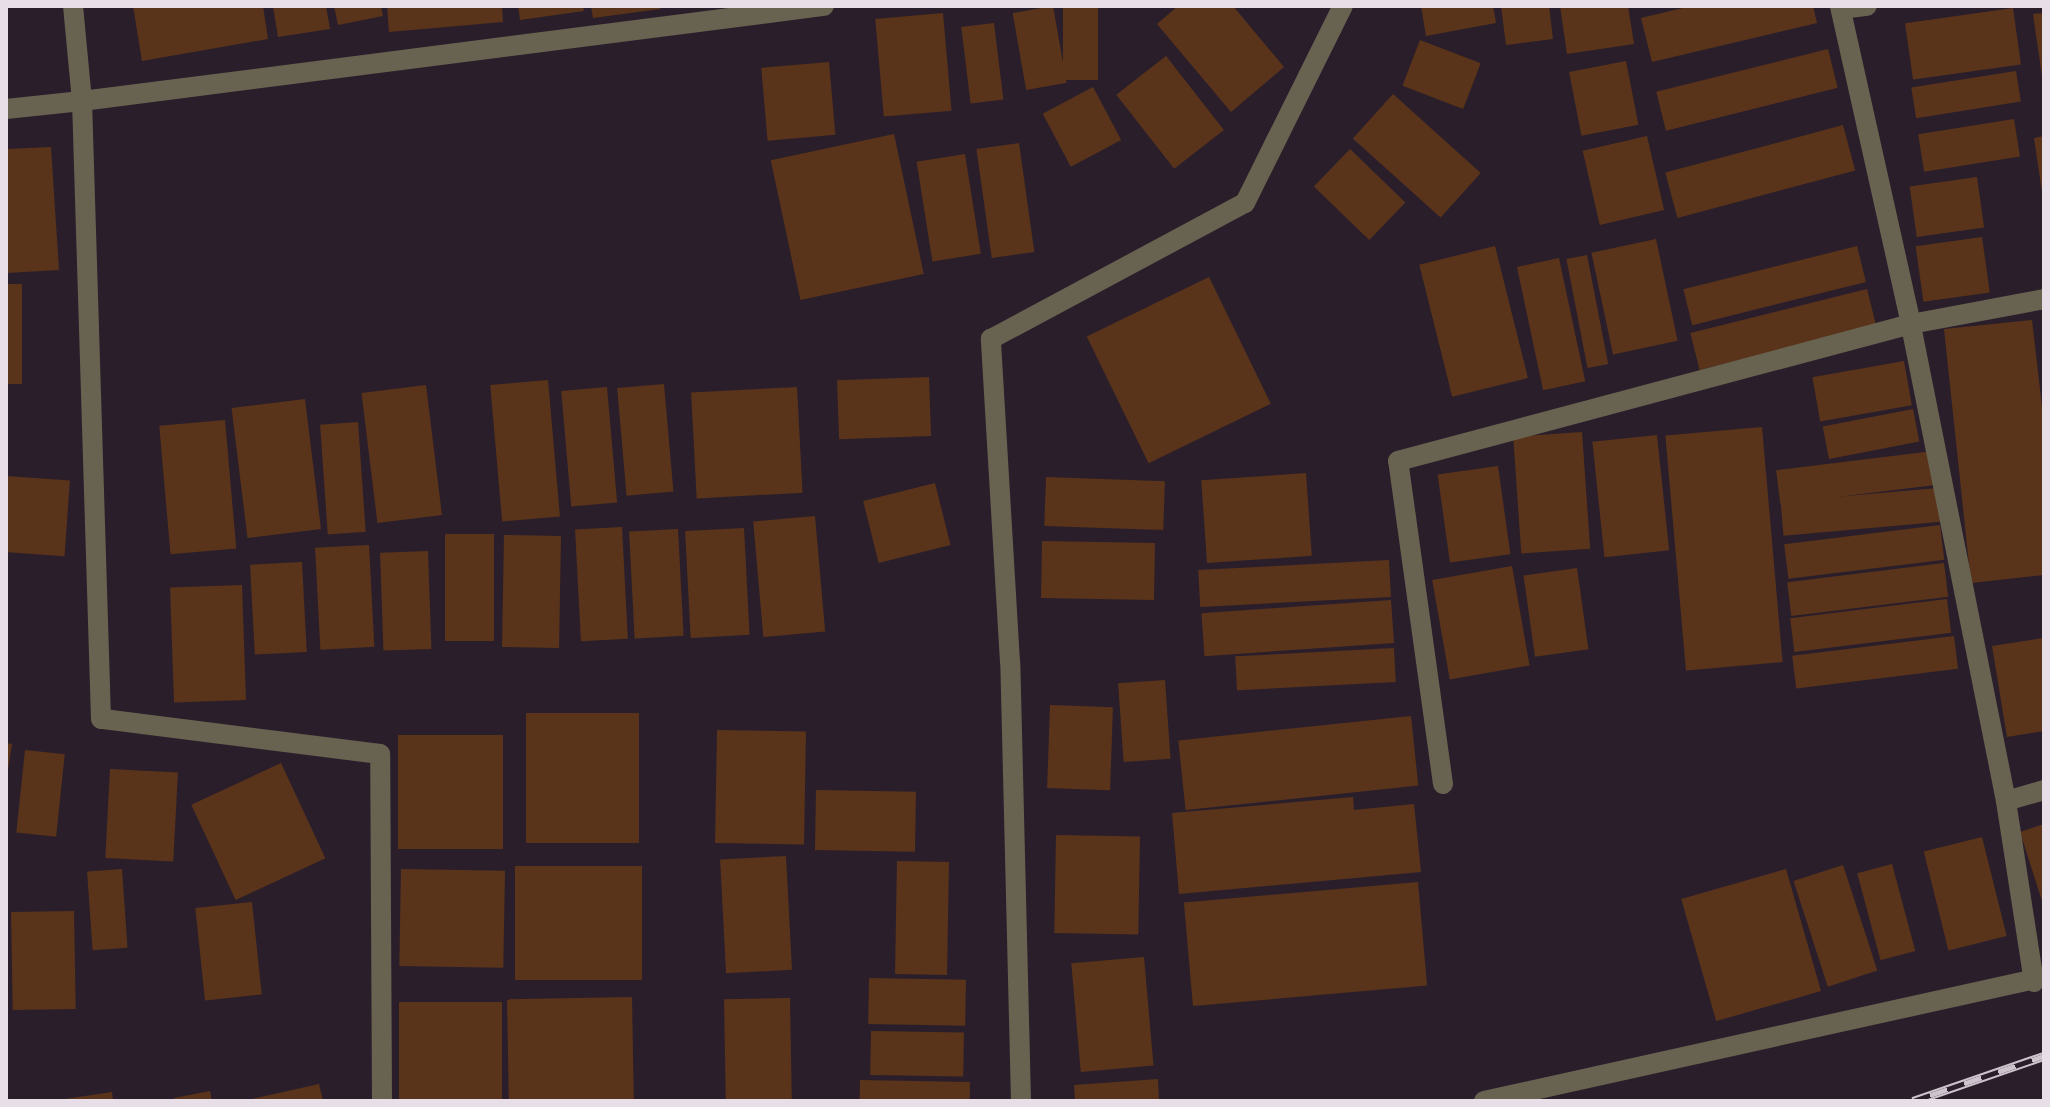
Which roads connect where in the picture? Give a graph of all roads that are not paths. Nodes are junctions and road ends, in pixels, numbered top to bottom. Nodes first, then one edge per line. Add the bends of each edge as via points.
1 (73, 6) edge
2 (824, 6) edge
3 (1343, 6) edge
4 (1867, 6) edge
5 (1841, 8) edge
6 (684, 16) edge
7 (82, 101) junction
8 (6, 109) edge
9 (2044, 299) edge
10 (1911, 324) junction
11 (1443, 784) dead end
12 (2044, 790) edge
13 (2006, 801) junction
14 (2039, 979) edge
15 (382, 1101) edge
16 (1021, 1101) edge
17 (1484, 1101) edge

1 - 7 street
2 - 6 street
3 - 16 street via 1245,203 991,339 1010,662
4 - 5 street
5 - 10 street
6 - 7 street
7 - 8 street
7 - 15 street via 101,719 380,754
9 - 10 street
10 - 11 street via 1398,461
10 - 13 street
12 - 13 street
13 - 14 street
14 - 17 street

